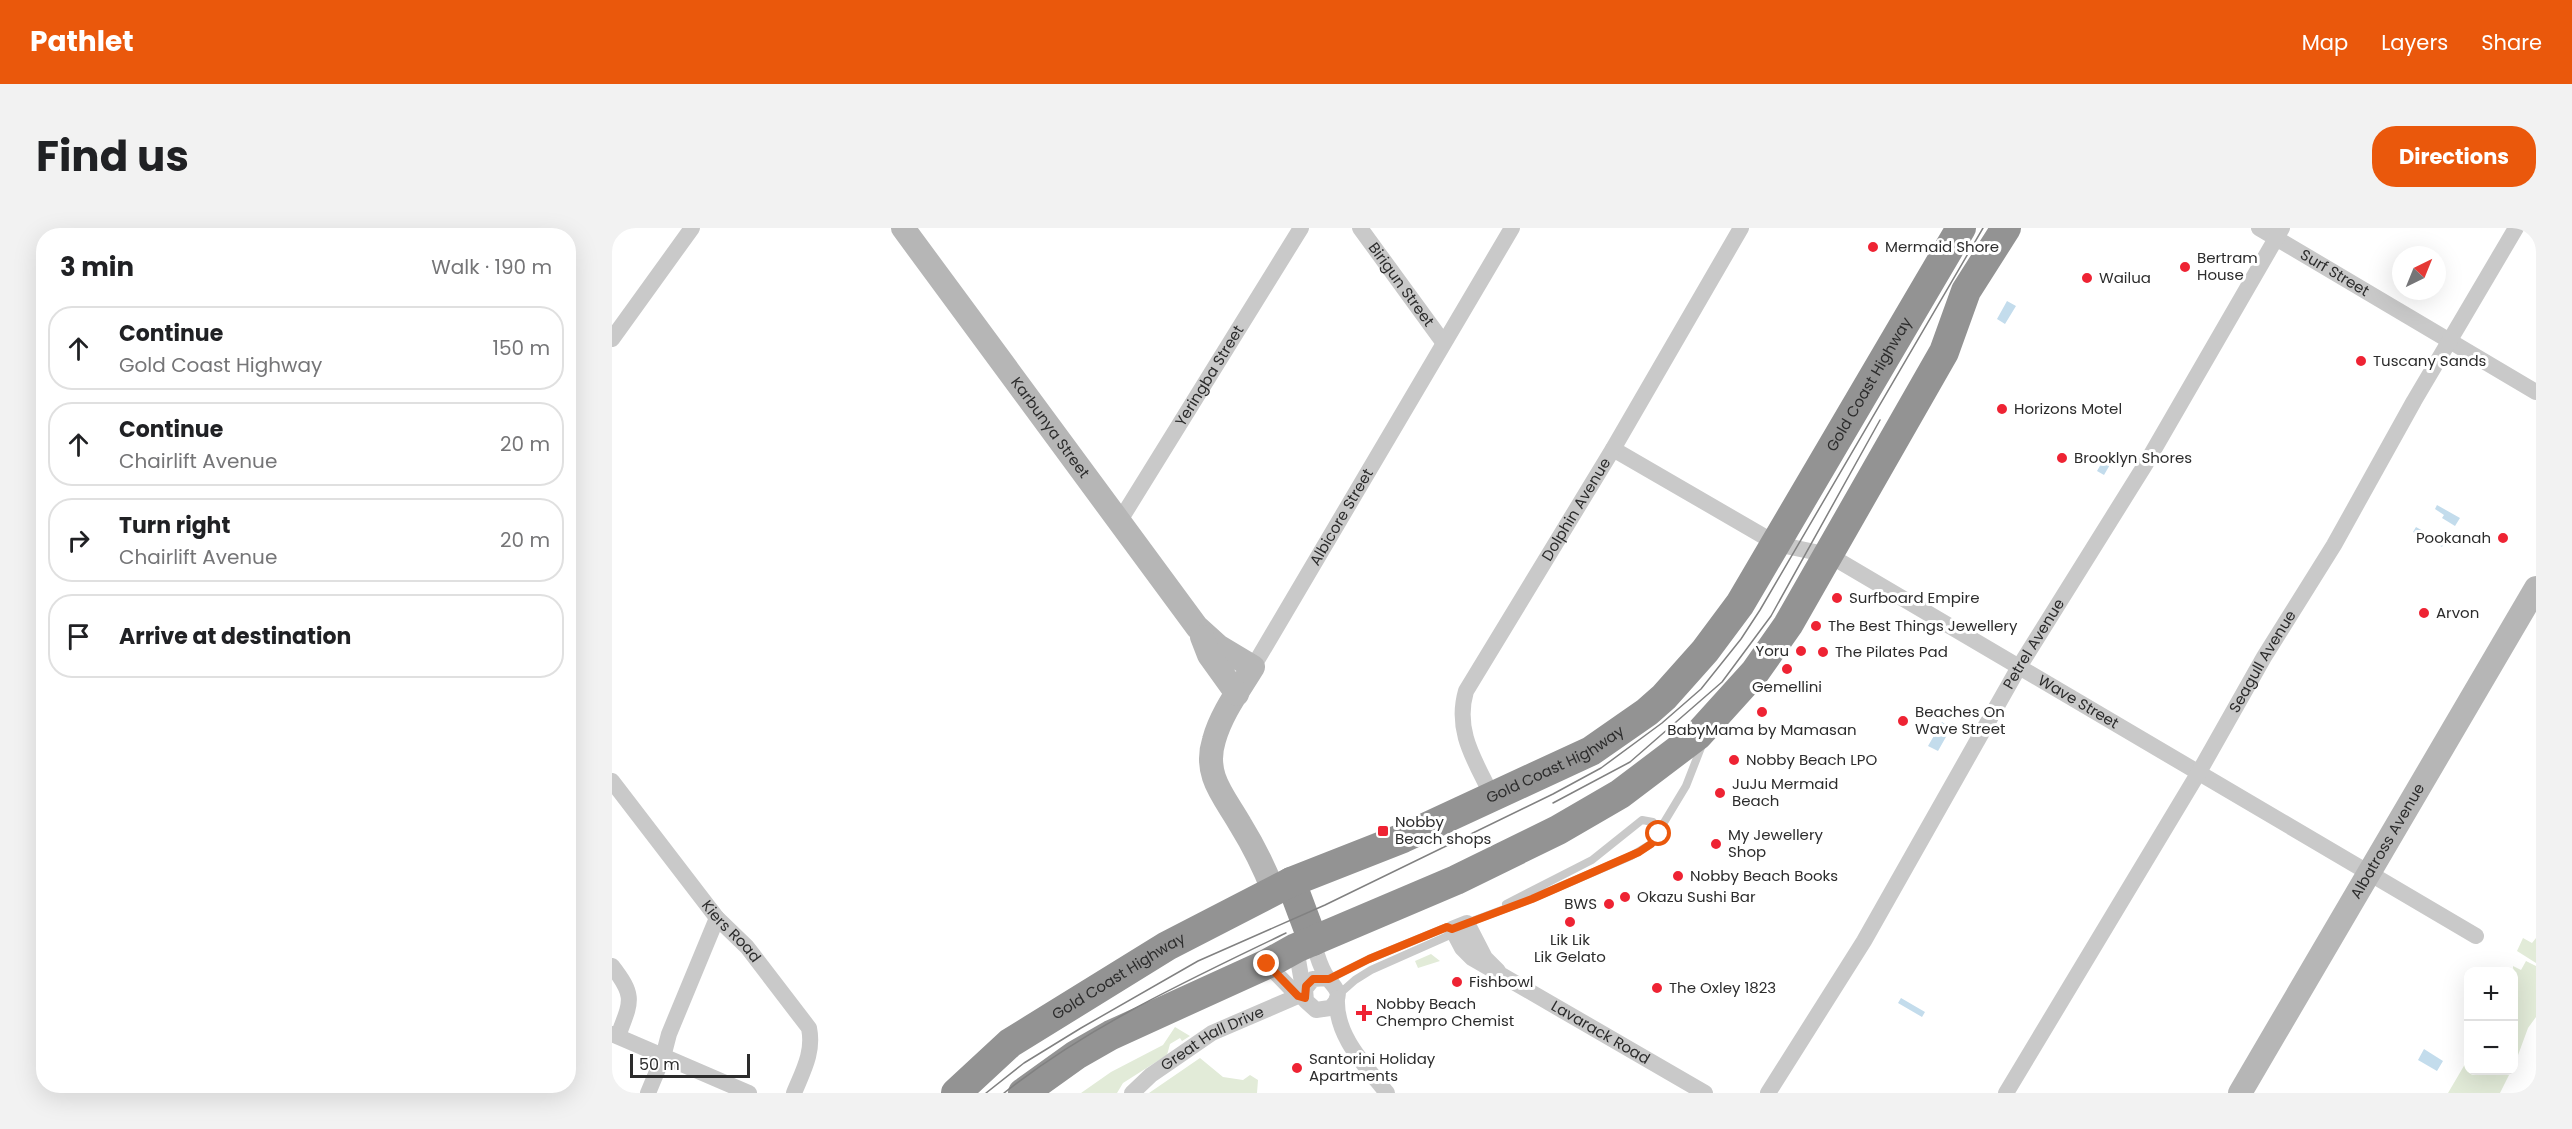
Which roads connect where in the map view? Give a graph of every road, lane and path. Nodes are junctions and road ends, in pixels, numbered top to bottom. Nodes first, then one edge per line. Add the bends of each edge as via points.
1 (692, 228) edge
2 (903, 228) edge
3 (1301, 228) edge
4 (1360, 228) edge
5 (1512, 228) edge
6 (1741, 228) edge
7 (1961, 228) edge
8 (2006, 228) edge
9 (2259, 228) edge
10 (2516, 228) edge
11 (2279, 233) edge
12 (612, 339) edge
13 (2449, 341) junction
14 (1443, 342) junction
15 (2536, 392) edge
16 (1613, 449) junction
17 (1119, 522) junction
18 (1777, 544) junction
19 (1829, 555) junction
20 (2536, 588) edge
21 (1197, 627) junction
22 (2019, 666) junction
23 (1253, 667) junction
24 (1237, 694) junction
25 (1722, 711) junction
26 (2199, 772) junction
27 (612, 781) edge
28 (1493, 798) junction
29 (1657, 837) junction
30 (2370, 874) junction
31 (1282, 886) junction
32 (1496, 911) junction
33 (717, 918) junction
34 (1459, 926) junction
35 (2476, 936) dead end
36 (1305, 944) junction
37 (1267, 964) junction
38 (612, 966) edge
39 (1328, 978) junction
40 (1337, 997) junction
41 (1304, 999) junction
42 (615, 1035) edge
43 (1349, 1043) junction
44 (663, 1057) junction
45 (648, 1093) edge
46 (749, 1093) edge
47 (794, 1093) edge
48 (957, 1093) edge
49 (1023, 1093) edge
50 (1132, 1093) edge
51 (1387, 1093) edge
52 (1705, 1093) edge
53 (1768, 1093) edge
54 (2006, 1093) edge
55 (2240, 1093) edge

1 - 12 street
2 - 17 street, Karbunya Street
3 - 17 street, Yeringba Street
4 - 14 street, Birigun Street
5 - 14 street, Albicore Street
6 - 16 street, Dolphin Avenue
7 - 18 highway, Gold Coast Highway
8 - 19 highway via 1966,291 1944,352
9 - 11 street, Surf Street
10 - 13 street, Seagull Avenue
11 - 13 street, Surf Street
11 - 22 street, Petrel Avenue via 2145,465
13 - 15 street, Surf Street
13 - 26 street, Seagull Avenue
14 - 23 street, Albicore Street
16 - 18 street, Wave Street
16 - 28 street, Dolphin Avenue via 1466,691 1461,722
17 - 21 street, Karbunya Street
18 - 19 street, Wave Street
18 - 28 highway, Gold Coast Highway via 1705,651 1647,712 1591,751
19 - 22 street, Wave Street
19 - 25 highway via 1768,655
20 - 30 street, Albatross Avenue
21 - 23 street, Karbunya Street via 1218,646
21 - 24 street, Karbunya Street via 1209,655
22 - 26 street, Wave Street
22 - 53 street, Petrel Avenue via 1870,931
23 - 24 street, Albicore Street
24 - 31 street, Albicore Street via 1218,729 1211,753 1214,781 1233,813 1263,842
25 - 29 lane
25 - 36 highway via 1653,771 1583,817 1456,880
26 - 30 street, Wave Street
26 - 54 street, Seagull Avenue
27 - 33 street, Kiers Road
28 - 31 highway, Gold Coast Highway
29 - 32 lane via 1631,856
29 - 32 lane via 1655,823 1642,820 1592,860 1527,891
30 - 35 street, Wave Street
30 - 55 street, Albatross Avenue
31 - 36 highway
31 - 48 highway, Gold Coast Highway via 1167,946 1053,1014 1010,1043
32 - 34 lane
33 - 44 street via 665,1043
33 - 47 street, Kiers Road via 747,947 809,1028 810,1052
34 - 39 lane via 1429,934
34 - 40 lane via 1450,935 1366,973
34 - 52 street, Lavarack Road via 1469,956
36 - 37 highway
36 - 39 street
36 - 41 street
37 - 41 street
37 - 49 highway via 1111,1035
38 - 42 street via 630,995
39 - 40 street via 1335,985
39 - 41 street via 1310,981
40 - 41 street via 1333,1006 1319,1010
40 - 43 street via 1338,1019
41 - 43 street
41 - 50 street, Great Hall Drive via 1212,1033
42 - 44 street
43 - 51 street
44 - 45 street
44 - 46 street

